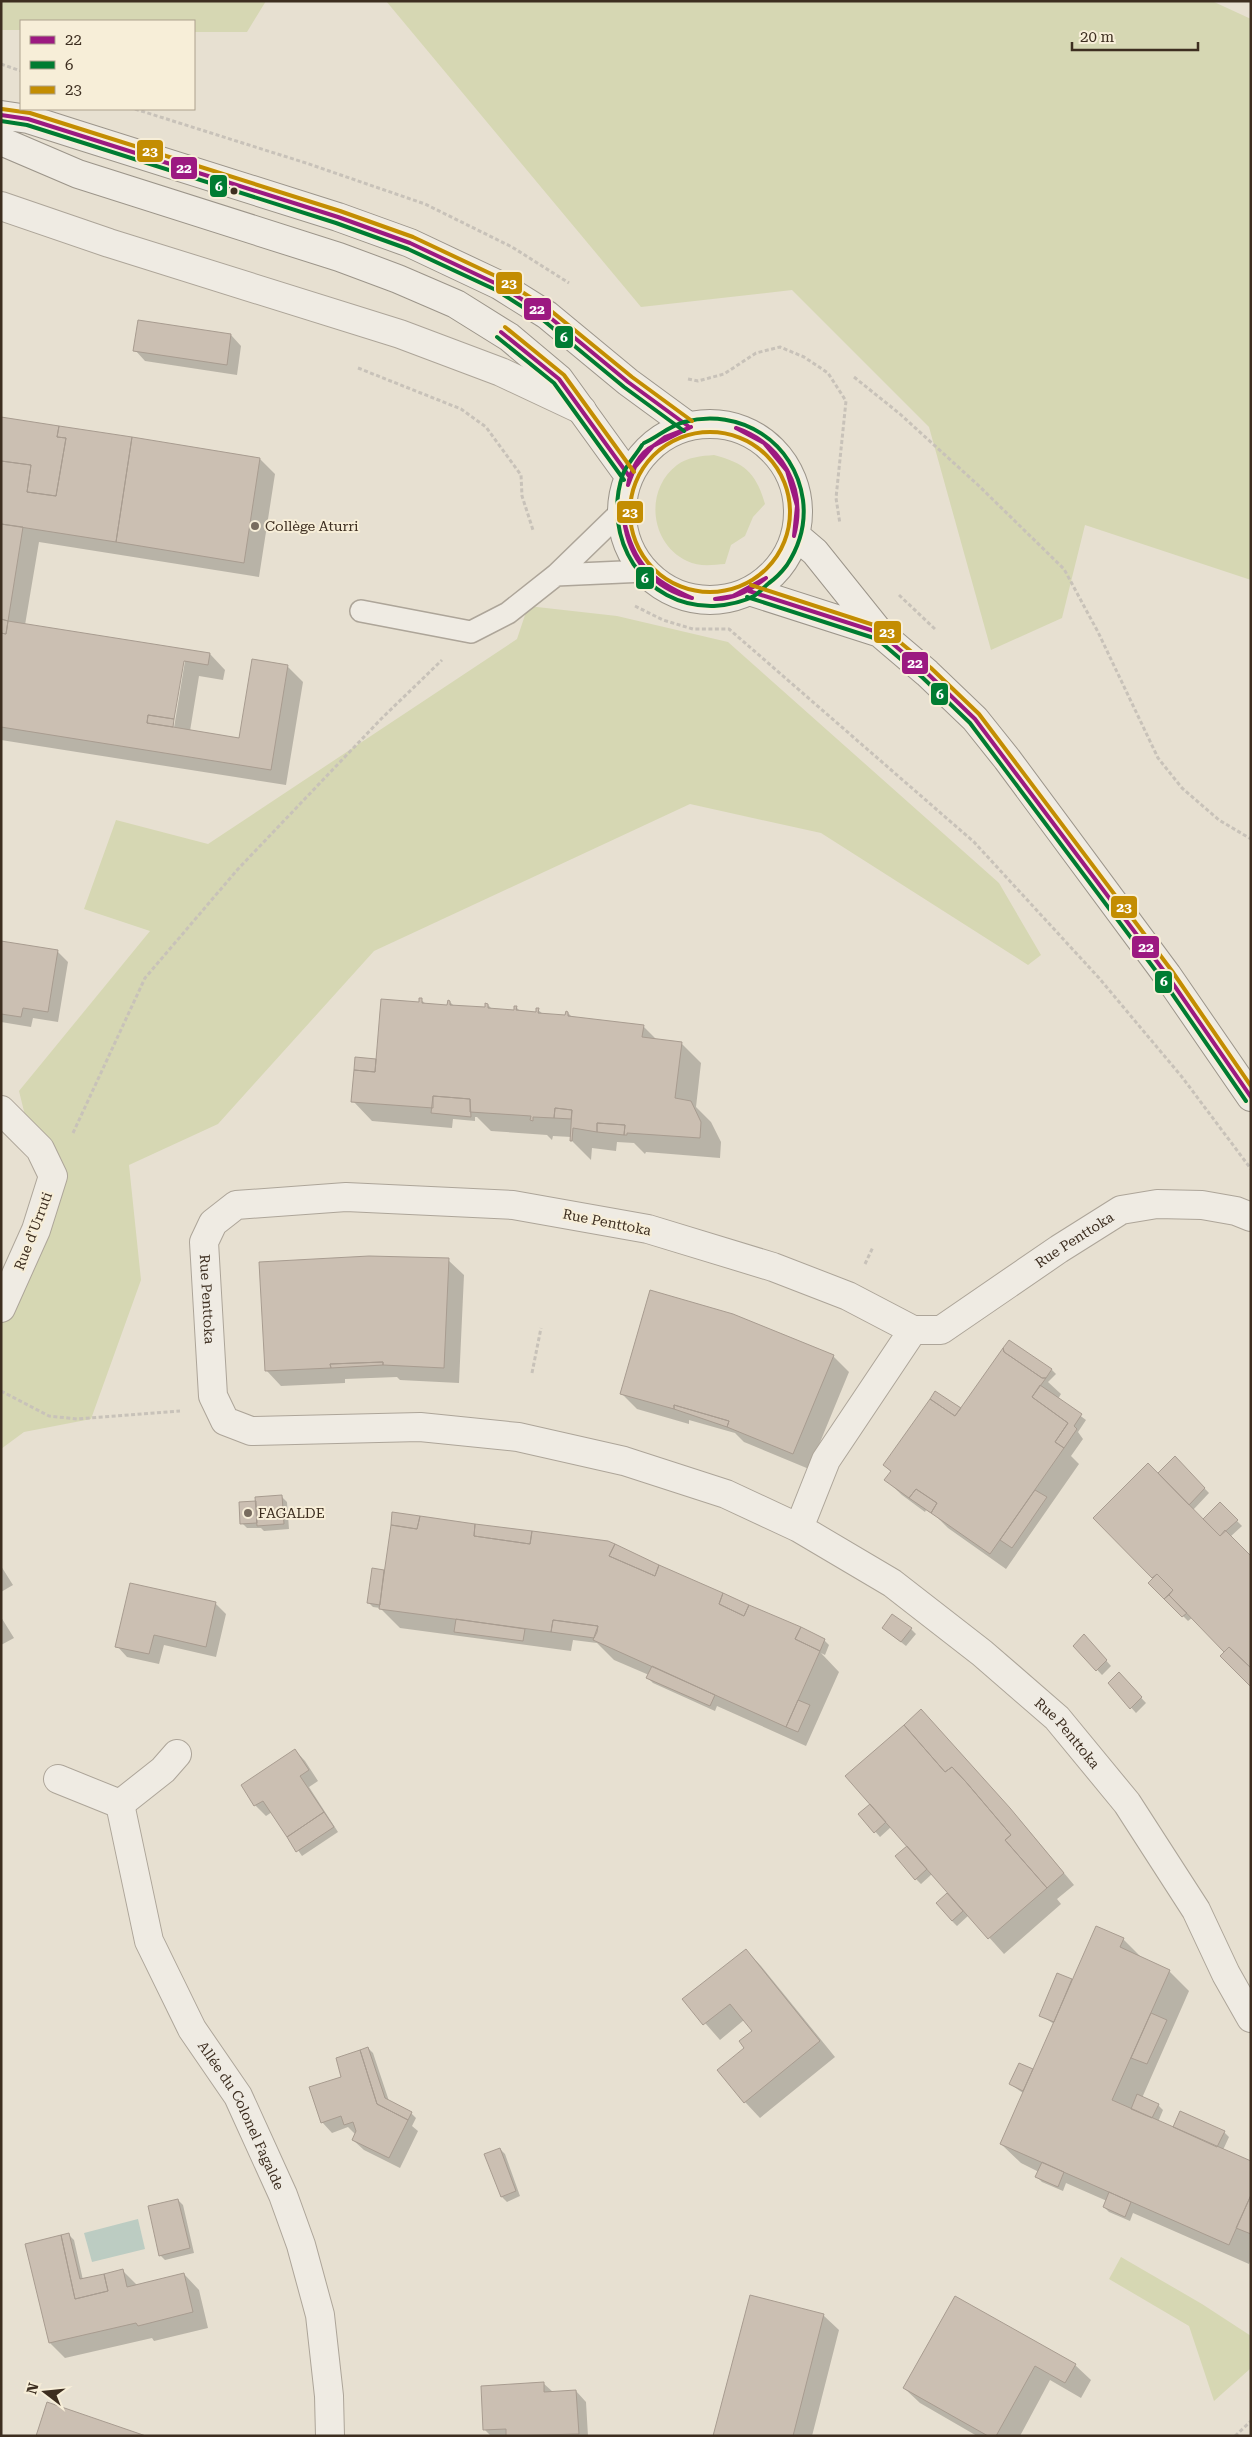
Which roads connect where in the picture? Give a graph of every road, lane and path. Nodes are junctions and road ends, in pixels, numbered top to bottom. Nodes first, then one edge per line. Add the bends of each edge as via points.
1 (1, 64) edge
2 (20, 71) edge
3 (1, 115) edge
4 (1, 141) edge
5 (1, 206) edge
6 (358, 368) dead end
7 (854, 377) dead end
8 (683, 378) dead end
9 (582, 410) junction
10 (688, 426) junction
11 (630, 476) junction
12 (623, 510) junction
13 (840, 526) dead end
14 (533, 530) dead end
15 (795, 535) junction
16 (644, 571) junction
17 (556, 575) junction
18 (749, 591) junction
19 (896, 592) dead end
20 (627, 603) dead end
21 (361, 611) dead end
22 (938, 631) dead end
23 (471, 632) junction
24 (880, 633) junction
25 (1251, 838) edge
26 (1251, 1097) edge
27 (1, 1110) edge
28 (1251, 1169) edge
29 (53, 1176) junction
30 (1251, 1217) edge
31 (1, 1308) edge
32 (541, 1328) dead end
33 (914, 1330) junction
34 (532, 1373) dead end
35 (1, 1391) edge
36 (184, 1410) dead end
37 (799, 1528) junction
38 (177, 1754) dead end
39 (68, 1789) dead end
40 (120, 1804) junction
41 (1251, 2018) edge
42 (1251, 2421) edge
43 (330, 2436) edge
44 (1235, 2436) edge

1 - 2 path
3 - 10 street via 28,119 410,243 498,285 547,315 628,382
4 - 9 street via 78,174 339,257 456,304 509,337 559,379
5 - 9 street via 400,334 500,372
6 - 14 path via 461,409 486,426 521,475 522,496
7 - 25 path via 978,485 1064,569 1158,758 1182,788 1219,820
8 - 13 path via 698,381 724,374 756,353 780,347 804,357 828,373 846,401 836,498
9 - 11 street
10 - 11 street via 666,435 647,449
10 - 15 street via 717,423 745,430 770,447 785,465 795,487 798,511
11 - 12 street
12 - 16 street via 629,547
12 - 17 lane
15 - 18 street via 785,557 769,577
15 - 24 street via 815,552
16 - 17 lane
16 - 18 street via 666,589 694,599 722,600
17 - 23 lane via 508,613
18 - 24 street
19 - 22 path
20 - 28 path via 663,620 693,629 729,629 974,842 1100,978 1182,1077
21 - 23 lane
23 - 29 path via 380,719 238,868 145,978
24 - 26 street via 975,719 1007,759 1167,975
27 - 29 street, Rue d'Urruti via 40,1149
29 - 31 street, Rue d'Urruti via 36,1230
30 - 33 street, Rue Penttoka via 1202,1205 1157,1204 1121,1210 941,1330
32 - 34 path
33 - 37 street via 826,1460
33 - 37 street, Rue Penttoka via 848,1296 764,1264 648,1229 513,1205 346,1197 236,1205 213,1223 204,1242 213,1396 225,1421 251,1431 420,1427 518,1437 624,1462 726,1494
35 - 36 path via 49,1416 77,1419
37 - 41 street, Rue Penttoka via 892,1583 982,1653 1057,1718 1127,1803 1196,1910
38 - 40 street via 163,1770
39 - 40 street
40 - 43 street, Allée du Colonel Fagalde via 150,1941 192,2029 238,2096 283,2195 301,2245 320,2315
42 - 44 path

